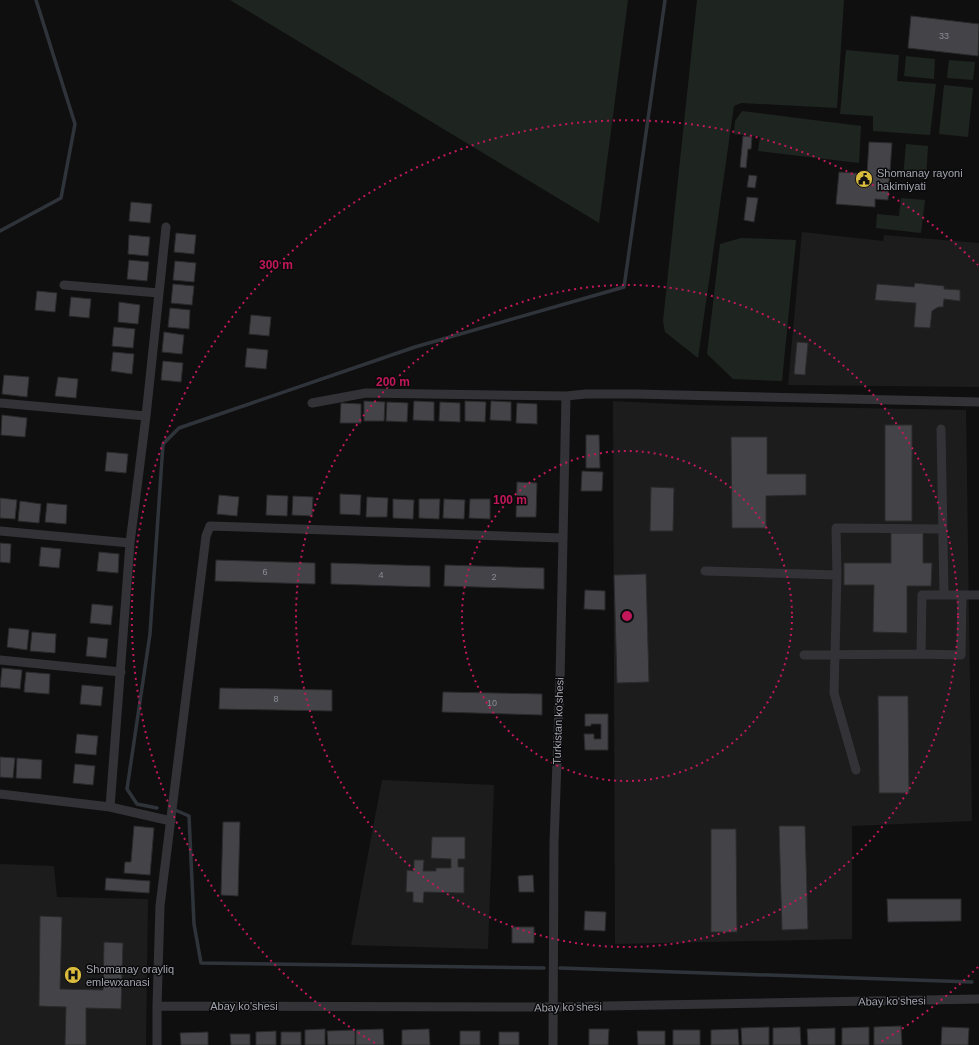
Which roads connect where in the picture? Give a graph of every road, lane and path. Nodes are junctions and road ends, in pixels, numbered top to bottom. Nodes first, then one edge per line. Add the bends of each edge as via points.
1 (166, 228) dead end
2 (64, 285) dead end
3 (160, 293) junction
4 (566, 396) junction
5 (979, 402) edge
6 (0, 403) edge
7 (312, 403) dead end
8 (146, 416) junction
9 (940, 429) dead end
10 (943, 528) junction
11 (0, 531) edge
12 (562, 538) junction
13 (130, 543) junction
14 (705, 571) dead end
15 (837, 575) junction
16 (944, 595) junction
17 (962, 595) junction
18 (979, 595) edge
19 (921, 654) junction
20 (804, 655) dead end
21 (834, 655) junction
22 (0, 660) edge
23 (121, 672) junction
24 (856, 770) dead end
25 (0, 794) edge
26 (110, 806) junction
27 (171, 821) junction
28 (979, 999) edge
29 (157, 1006) junction
30 (554, 1007) junction
31 (157, 1045) edge
32 (553, 1045) edge

1 - 3 street
2 - 3 street
3 - 8 street
4 - 5 street via 635,394
4 - 7 street via 366,393
4 - 12 street, Turkistan ko'shesi
6 - 8 street
8 - 13 street
9 - 10 street
10 - 15 street via 836,528
10 - 16 street
11 - 13 street
12 - 27 street via 210,526 206,536
12 - 30 street, Turkistan ko'shesi via 554,843
13 - 23 street
14 - 15 street
15 - 21 street
16 - 17 street
16 - 19 street via 922,595
17 - 18 street
17 - 19 street via 961,655
19 - 21 street
20 - 21 street
21 - 24 street via 834,693
22 - 23 street
23 - 26 street
25 - 26 street
26 - 27 street
27 - 29 street via 160,906
28 - 30 street, Abay ko'shesi
29 - 30 street, Abay ko'shesi
29 - 31 street
30 - 32 street, Turkistan ko'shesi

